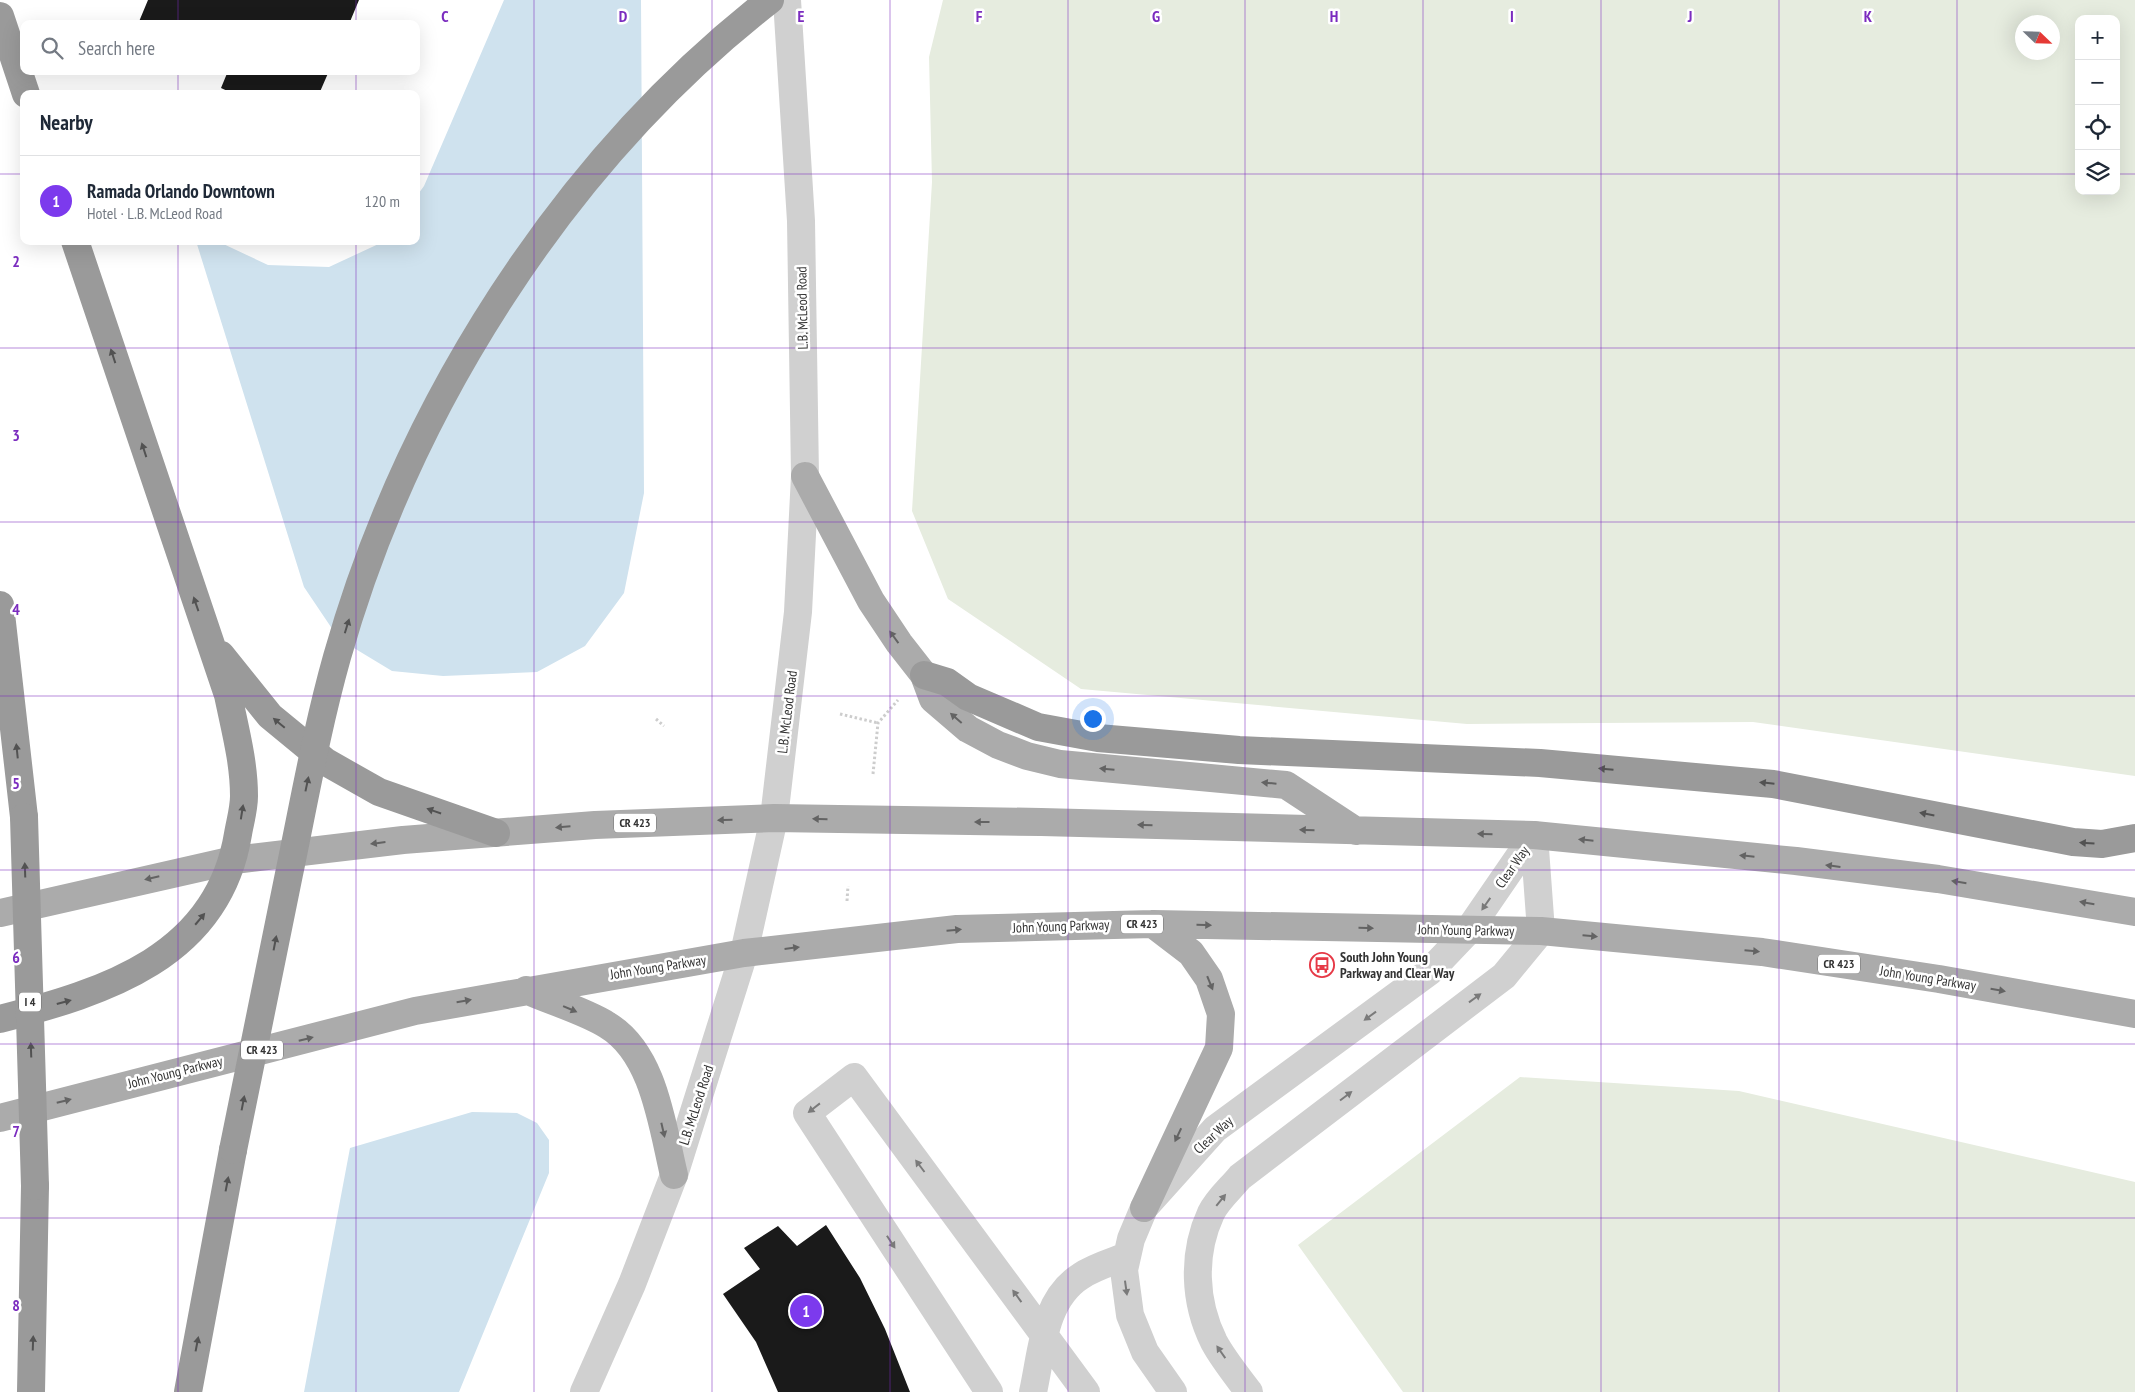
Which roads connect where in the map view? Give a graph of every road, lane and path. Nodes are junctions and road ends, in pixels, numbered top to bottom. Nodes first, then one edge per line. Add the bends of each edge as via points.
1 (770, 0) edge
2 (787, 0) edge
3 (0, 16) edge
4 (25, 90) edge
5 (76, 245) edge
6 (805, 476) junction
7 (0, 605) edge
8 (205, 630) junction
9 (924, 675) junction
10 (901, 696) dead end
11 (840, 714) dead end
12 (656, 719) dead end
13 (878, 723) junction
14 (664, 726) dead end
15 (873, 774) dead end
16 (774, 818) junction
17 (1356, 831) junction
18 (496, 833) junction
19 (1534, 836) junction
20 (2135, 838) edge
21 (234, 860) junction
22 (848, 886) dead end
23 (847, 901) dead end
24 (2135, 912) edge
25 (0, 913) edge
26 (1153, 924) junction
27 (1468, 931) junction
28 (1541, 931) junction
29 (744, 953) junction
30 (526, 990) junction
31 (2135, 1014) edge
32 (0, 1019) edge
33 (0, 1118) edge
34 (674, 1175) junction
35 (1144, 1208) junction
36 (1127, 1256) junction
37 (1046, 1336) junction
38 (31, 1392) edge
39 (188, 1392) edge
40 (584, 1392) edge
41 (989, 1392) edge
42 (1033, 1392) edge
43 (1086, 1392) edge
44 (1173, 1392) edge
45 (1249, 1392) edge

39 -> 1 highway, bridge via 301,814 330,686 355,600 384,520 447,390 481,331 518,273 575,196 673,86
2 - 6 street, L.B. McLeod Road via 800,221
3 - 4 highway
8 -> 5 highway
9 -> 6 main road via 898,643 871,601
6 - 16 street, L.B. McLeod Road via 798,612
38 -> 7 highway, I 4, bridge via 36,1186 24,817
18 -> 8 highway via 379,792 326,762 270,716
21 -> 8 highway via 244,798 240,753 228,695
17 -> 9 main road via 1286,785 1060,764 1026,756 968,729 934,699
20 -> 9 highway via 2102,844 2073,842 1764,783 1540,763 1239,750 1098,738 1038,726 968,697 947,682
10 - 13 path
11 - 13 path
12 - 14 path
13 - 15 path
17 -> 16 main road, CR 423
16 -> 18 main road, CR 423 via 595,825
16 - 29 street, L.B. McLeod Road
19 -> 17 main road, CR 423
18 -> 21 main road, CR 423 via 403,840
24 -> 19 main road, CR 423 via 1938,879 1796,861
19 -> 27 street, Clear Way
19 - 28 street, Clear Way
21 -> 25 main road, CR 423
32 -> 21 highway via 76,999 128,977 181,942 216,900
22 - 23 path
26 -> 27 main road, John Young Parkway / CR 423
29 -> 26 main road, John Young Parkway / CR 423 via 957,930
26 -> 35 main road via 1191,953 1209,979 1221,1014 1219,1048
27 - 28 main road, John Young Parkway / CR 423
27 -> 35 street, Clear Way via 1429,972 1215,1129
28 -> 31 main road, John Young Parkway / CR 423 via 1762,952
45 -> 28 street via 1214,1343 1202,1310 1198,1278 1200,1248 1212,1212 1240,1177 1504,976
29 - 30 main road, John Young Parkway / CR 423
29 - 34 street, L.B. McLeod Road
33 -> 30 main road, John Young Parkway / CR 423 via 415,1011
30 -> 34 main road via 608,1025 639,1055 654,1094
34 - 40 street, L.B. McLeod Road via 632,1284
35 - 36 street, Clear Way via 1130,1239
36 - 37 street via 1082,1275 1063,1290 1053,1305
36 -> 44 street, Clear Way via 1124,1270 1130,1315 1144,1352
37 -> 41 street via 854,1076 807,1113
37 - 42 street
37 - 43 street

